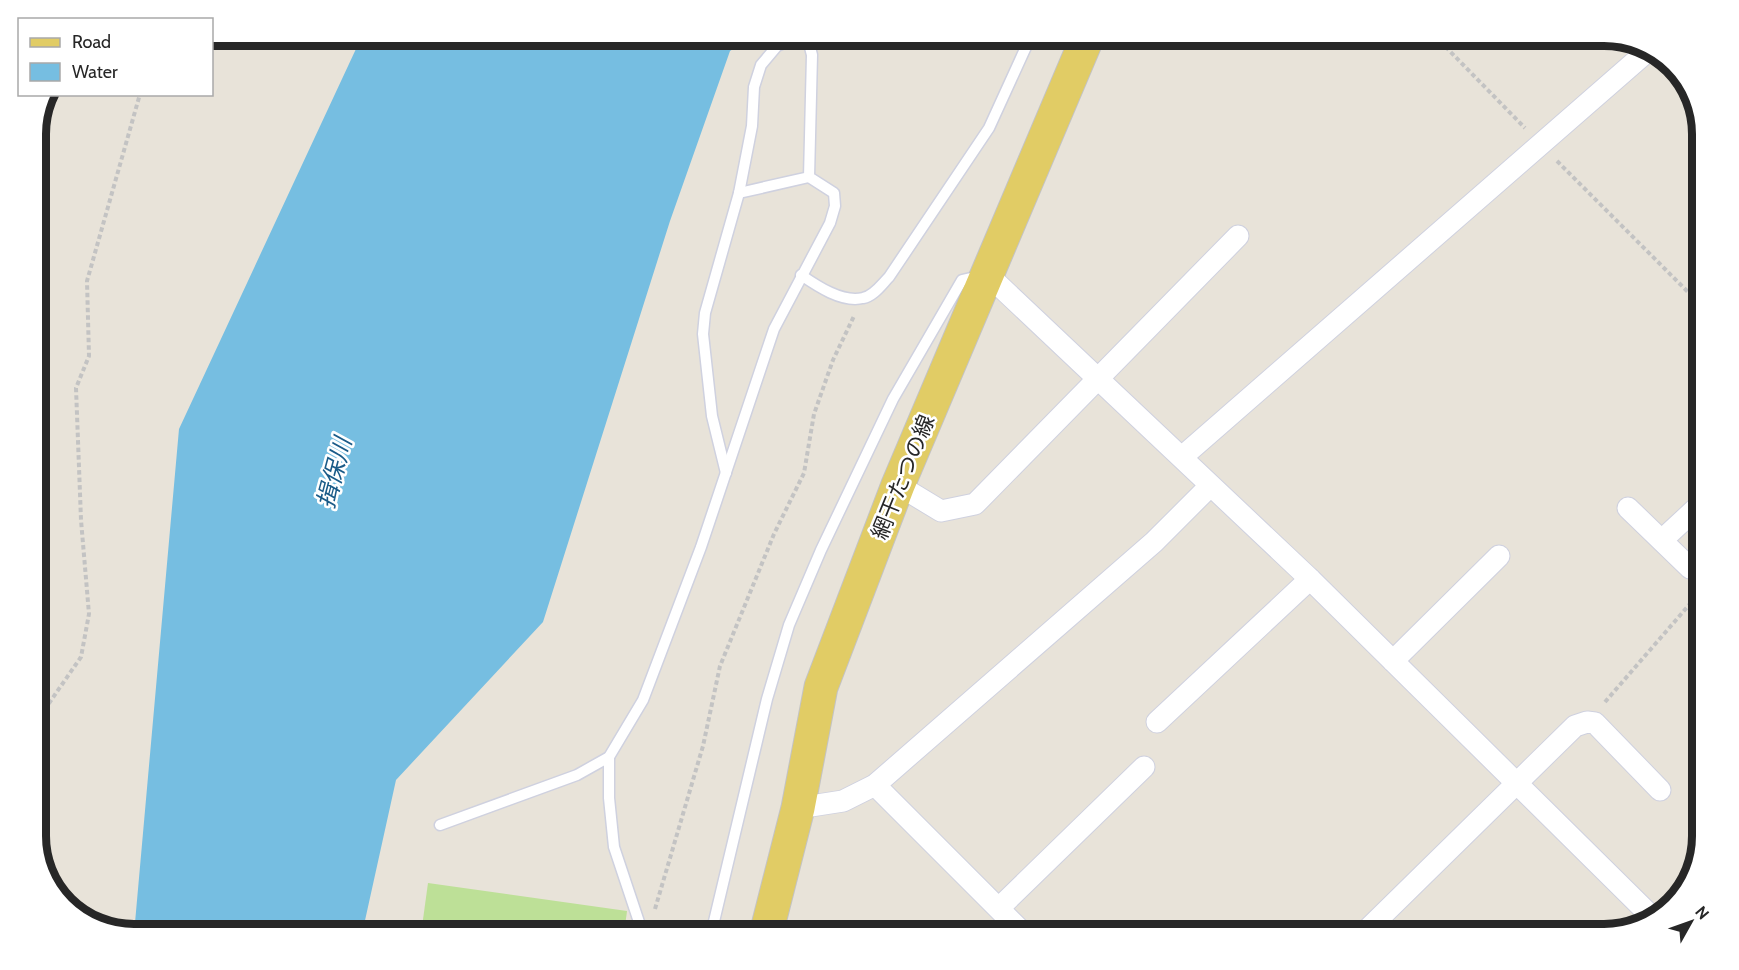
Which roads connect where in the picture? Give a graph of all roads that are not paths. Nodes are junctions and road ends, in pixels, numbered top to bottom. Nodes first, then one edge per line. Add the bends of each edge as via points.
1 (777, 46) edge
2 (810, 46) edge
3 (1026, 46) edge
4 (1084, 46) edge
5 (1643, 55) edge
6 (809, 177) junction
7 (739, 193) junction
8 (1239, 236) dead end
9 (987, 274) junction
10 (801, 275) junction
11 (1099, 379) junction
12 (1182, 457) junction
13 (726, 473) junction
14 (898, 485) junction
15 (1210, 486) junction
16 (1628, 508) dead end
17 (1692, 512) edge
18 (1662, 540) junction
19 (1499, 556) dead end
20 (1690, 568) dead end
21 (1310, 579) junction
22 (1393, 661) junction
23 (1157, 722) dead end
24 (609, 757) junction
25 (1144, 767) dead end
26 (1516, 781) junction
27 (875, 785) junction
28 (1660, 790) dead end
29 (798, 808) junction
30 (440, 825) dead end
31 (999, 908) junction
32 (1648, 913) edge
33 (641, 924) edge
34 (713, 924) edge
35 (769, 924) edge
36 (1014, 924) edge
37 (1373, 924) edge

1 - 7 lane via 761,64 754,87 752,126
2 - 6 lane
3 - 10 lane via 989,128 889,277 862,299 824,292
4 - 9 main road, 網干たつの線
5 - 12 street
6 - 7 lane
6 - 10 lane via 834,193 836,206
7 - 13 lane via 705,313 703,334 712,416
8 - 11 street
9 - 11 street
9 - 14 main road, 網干たつの線
9 - 34 lane via 962,280 893,399 789,625 767,699
10 - 13 lane via 774,329
11 - 12 street
11 - 14 street via 975,504 942,511
12 - 15 street
13 - 24 lane via 643,700
14 - 29 main road, 網干たつの線 via 821,687
15 - 21 street
15 - 27 street via 1154,542
16 - 18 street
17 - 18 street
18 - 20 street
19 - 22 street
21 - 22 street
21 - 23 street
22 - 26 street
24 - 30 lane via 577,775
24 - 33 lane via 614,847
25 - 31 street
26 - 28 street via 1575,726 1587,722 1595,723
26 - 32 street
26 - 37 street
27 - 29 street via 843,801
27 - 31 street
29 - 35 main road, 網干たつの線
31 - 36 street

